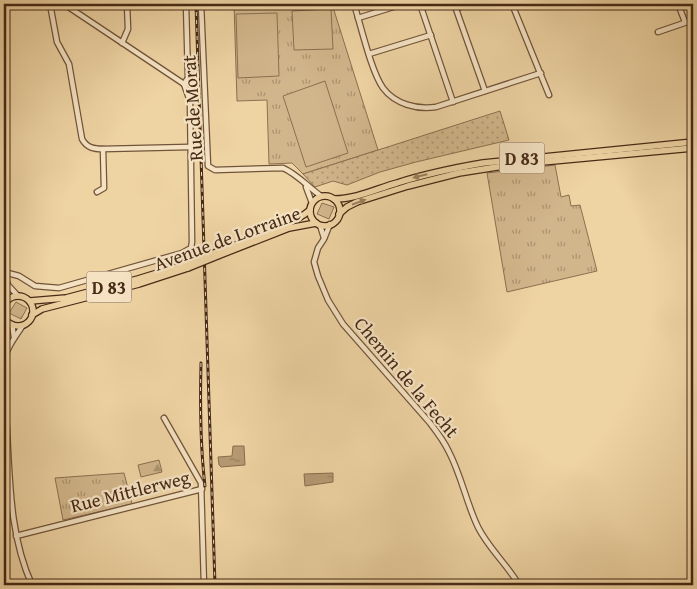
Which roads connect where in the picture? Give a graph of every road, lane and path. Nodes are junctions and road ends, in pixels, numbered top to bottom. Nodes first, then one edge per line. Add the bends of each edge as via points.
1 (50, 4) edge
2 (64, 4) edge
3 (127, 4) edge
4 (186, 4) edge
5 (201, 4) edge
6 (354, 4) edge
7 (403, 4) edge
8 (420, 4) edge
9 (466, 4) edge
10 (512, 4) edge
11 (678, 4) edge
12 (358, 18) junction
13 (693, 20) edge
14 (684, 22) junction
15 (658, 32) dead end
16 (431, 36) junction
17 (122, 43) junction
18 (370, 54) junction
19 (541, 73) junction
20 (184, 84) junction
21 (485, 91) junction
22 (548, 95) dead end
23 (453, 102) junction
24 (693, 142) edge
25 (189, 147) junction
26 (693, 148) edge
27 (103, 149) junction
28 (305, 186) junction
29 (97, 192) dead end
30 (321, 196) junction
31 (334, 199) junction
32 (311, 207) junction
33 (339, 214) junction
34 (318, 224) junction
35 (330, 224) junction
36 (324, 239) junction
37 (219, 253) junction
38 (187, 266) junction
39 (4, 273) edge
40 (14, 276) junction
41 (6, 284) edge
42 (18, 296) junction
43 (7, 301) junction
44 (30, 302) junction
45 (4, 309) edge
46 (32, 315) junction
47 (8, 322) edge
48 (23, 325) junction
49 (14, 338) junction
50 (164, 418) dead end
51 (202, 489) junction
52 (16, 536) junction
53 (32, 585) edge
54 (204, 585) edge
55 (519, 585) edge

1 - 27 street via 57,42 68,64 82,139 89,147
2 - 17 street
3 - 17 street via 128,30
4 - 20 street via 188,78
5 - 28 street, Rue de Morat via 208,166 215,170 283,168 292,172
6 - 12 street
7 - 12 street
8 - 16 street
9 - 21 street via 456,9
10 - 19 street
11 - 14 street
12 - 18 street
13 - 14 street
14 - 15 street
16 - 18 street
16 - 23 street
17 - 20 street
18 - 23 street via 379,81 397,100 423,108
19 - 21 street
19 - 22 street
20 - 25 street via 190,101
21 - 23 street
24 -> 31 main road, D 83 via 457,167
25 - 27 street
25 - 40 street via 192,242 188,251 59,288 42,288
33 -> 26 main road, D 83 via 357,202 459,173 510,165
27 - 29 street via 104,188
28 - 30 street, Rue de Morat
28 - 32 street, Rue de Morat
30 - 31 main road
30 - 32 main road
31 - 33 main road
32 - 34 main road via 310,215
32 - 37 main road, Avenue de Lorraine / D 83 via 300,217
33 - 35 main road
34 - 35 main road
34 - 36 street
34 - 37 main road, Avenue de Lorraine / D 83 via 289,228
35 - 36 street, Chemin de la Fecht
36 - 55 street, Chemin de la Fecht via 314,262 328,300 343,324 441,438 450,452 477,525
37 - 38 main road, Avenue de Lorraine / D 83, bridge
38 - 44 main road, Avenue de Lorraine / D 83 via 66,298
38 - 46 main road, Avenue de Lorraine / D 83 via 139,284 42,309
39 - 40 street
39 - 41 street
40 - 41 street
41 - 42 street
41 - 43 street
42 - 43 main road
42 - 44 main road
43 - 45 main road
44 - 46 main road
45 - 47 main road
46 - 48 main road
47 - 48 main road
47 - 49 street
48 - 49 street
49 - 52 street via 4,371
50 - 51 street, Rue Mittlerweg via 199,478
51 - 52 street, Rue Mittlerweg
51 - 54 street
52 - 53 street

